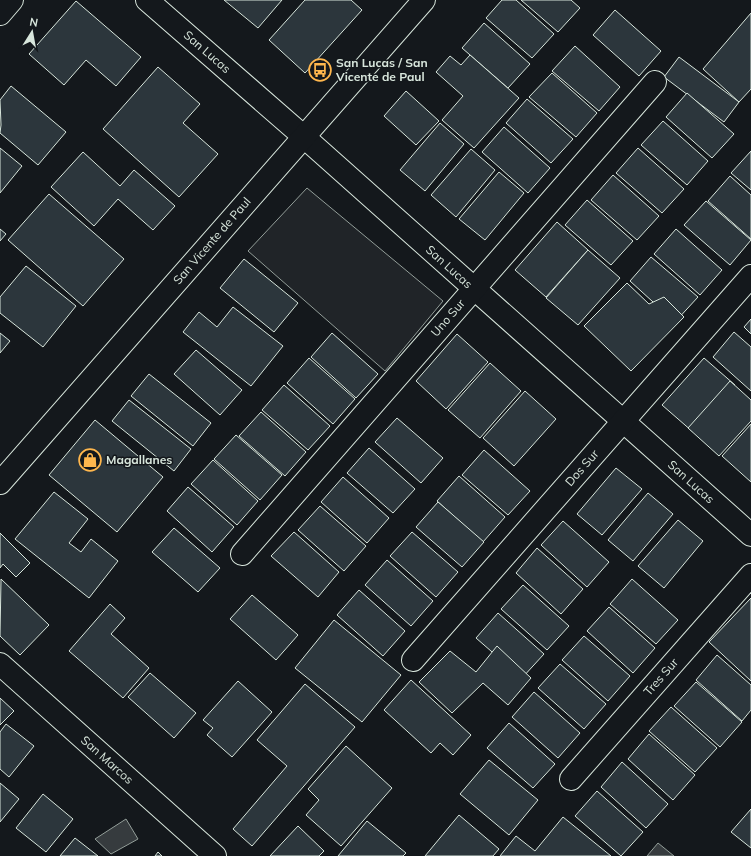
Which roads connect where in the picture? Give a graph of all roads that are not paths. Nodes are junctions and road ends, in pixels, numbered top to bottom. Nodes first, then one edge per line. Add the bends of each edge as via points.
1 (12, 0) edge
2 (146, 0) edge
3 (424, 0) edge
4 (0, 14) edge
5 (655, 82) dead end
6 (303, 136) junction
7 (751, 276) edge
8 (474, 289) junction
9 (623, 421) junction
10 (0, 483) edge
11 (751, 536) edge
12 (242, 554) dead end
13 (751, 575) edge
14 (413, 660) dead end
15 (0, 664) edge
16 (571, 779) dead end
17 (215, 856) edge

1 - 4 street
2 - 6 street, San Lucas
3 - 6 street, San Vicente de Paul
5 - 8 street, Uno Sur
6 - 8 street, San Lucas
6 - 10 street, San Vicente de Paul
7 - 9 street, Dos Sur
8 - 9 street, San Lucas
8 - 12 street, Uno Sur
9 - 11 street, San Lucas
9 - 14 street, Dos Sur
13 - 16 street, Tres Sur
15 - 17 street, San Marcos

